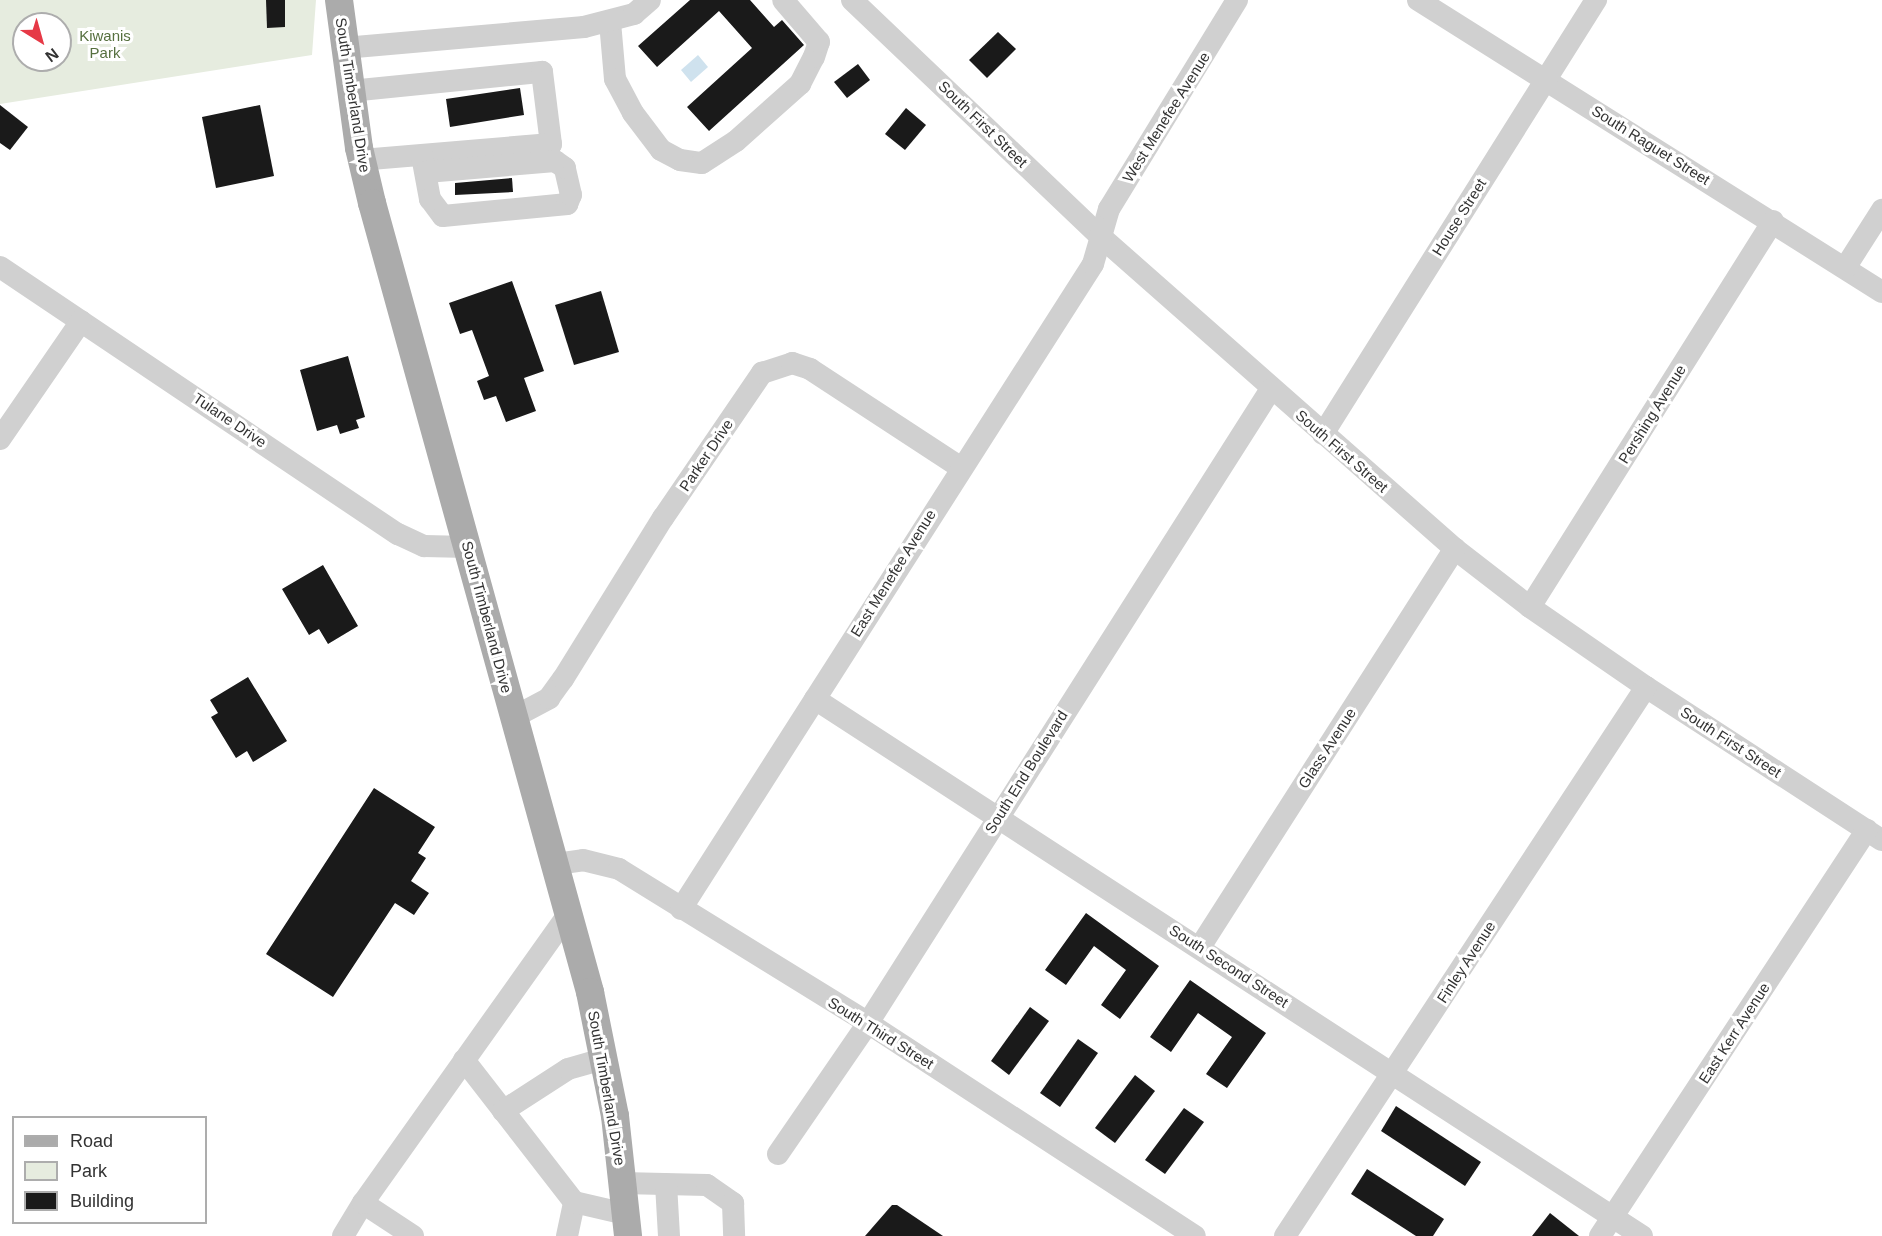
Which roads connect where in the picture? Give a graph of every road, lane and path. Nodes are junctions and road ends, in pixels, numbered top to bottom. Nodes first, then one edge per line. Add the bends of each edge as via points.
1 (339, 0) edge
2 (650, 0) edge
3 (783, 0) edge
4 (852, 0) edge
5 (1238, 0) edge
6 (1418, 0) edge
7 (1596, 0) edge
8 (610, 22) junction
9 (344, 48) junction
10 (1545, 79) junction
11 (350, 91) junction
12 (362, 160) junction
13 (424, 164) junction
14 (1882, 210) edge
15 (1773, 221) junction
16 (1100, 236) junction
17 (0, 267) edge
18 (1845, 268) junction
19 (1882, 291) edge
20 (81, 321) junction
21 (1270, 389) junction
22 (1323, 434) junction
23 (0, 440) edge
24 (960, 467) junction
25 (468, 547) junction
26 (1455, 549) junction
27 (1530, 607) junction
28 (1646, 687) junction
29 (815, 699) junction
30 (514, 717) junction
31 (999, 816) junction
32 (1875, 835) edge
33 (556, 864) junction
34 (681, 909) junction
35 (569, 913) junction
36 (1200, 947) junction
37 (868, 1023) junction
38 (604, 1059) junction
39 (464, 1060) junction
40 (1394, 1072) junction
41 (503, 1111) junction
42 (778, 1154) dead end
43 (622, 1183) junction
44 (666, 1184) junction
45 (574, 1202) junction
46 (363, 1203) junction
47 (1613, 1217) junction
48 (627, 1225) edge
49 (343, 1236) edge
50 (413, 1236) edge
51 (567, 1236) edge
52 (669, 1236) edge
53 (734, 1236) edge
54 (1196, 1236) edge
55 (1285, 1236) edge
56 (1600, 1236) edge
57 (1642, 1236) edge

1 - 9 main road, South Timberland Drive
2 - 8 street via 634,14
3 - 8 street via 819,42 814,57 800,84 736,141 702,163 680,160 661,150 633,113 615,79
4 - 16 street, South First Street
5 - 16 street, West Menefee Avenue via 1109,209
6 - 10 street, South Raguet Street
7 - 10 street, House Street
8 - 9 street
9 - 11 main road, South Timberland Drive
10 - 15 street, South Raguet Street
10 - 22 street, House Street
11 - 12 main road, South Timberland Drive
11 - 13 street via 542,72 551,144
12 - 13 street
12 - 25 main road, South Timberland Drive
13 - 13 street via 430,200 443,216 567,204 571,195 565,168 555,161
14 - 18 street
15 - 18 street, South Raguet Street
15 - 27 street, Pershing Avenue
16 - 21 street, South First Street
16 - 24 street, East Menefee Avenue via 1092,264
17 - 20 street, Tulane Drive
18 - 19 street, South Raguet Street
20 - 23 street
20 - 25 street, Tulane Drive via 398,534 424,546
21 - 22 street, South First Street
21 - 31 street, South End Boulevard
22 - 26 street, South First Street
24 - 29 street, East Menefee Avenue
24 - 30 street, Parker Drive via 810,369 792,363 762,373 663,518 563,680 549,698
25 - 30 main road, South Timberland Drive
26 - 27 street, South First Street
26 - 36 street, Glass Avenue
27 - 28 street, South First Street
28 - 32 street, South First Street
28 - 40 street, Finley Avenue
29 - 31 street, South Second Street
29 - 34 street, East Menefee Avenue
30 - 33 main road, South Timberland Drive
31 - 36 street, South Second Street
31 - 37 street, South End Boulevard
32 - 47 street, East Kerr Avenue
33 - 34 street, South Third Street via 583,860 619,869
33 - 35 main road, South Timberland Drive
34 - 37 street, South Third Street
35 - 38 main road, South Timberland Drive
35 - 39 street
36 - 40 street, South Second Street
37 - 42 street, South End Boulevard
37 - 54 street, South Third Street
38 - 41 street via 568,1069
38 - 43 main road, South Timberland Drive
39 - 41 street
39 - 46 street
40 - 47 street, South Second Street
40 - 55 street, Finley Avenue
41 - 45 street
43 - 44 street
43 - 48 main road, South Timberland Drive
44 - 52 street
44 - 53 street via 707,1185 733,1203
45 - 48 street
45 - 51 street
46 - 49 street
46 - 50 street
47 - 56 street, East Kerr Avenue
47 - 57 street, South Second Street

